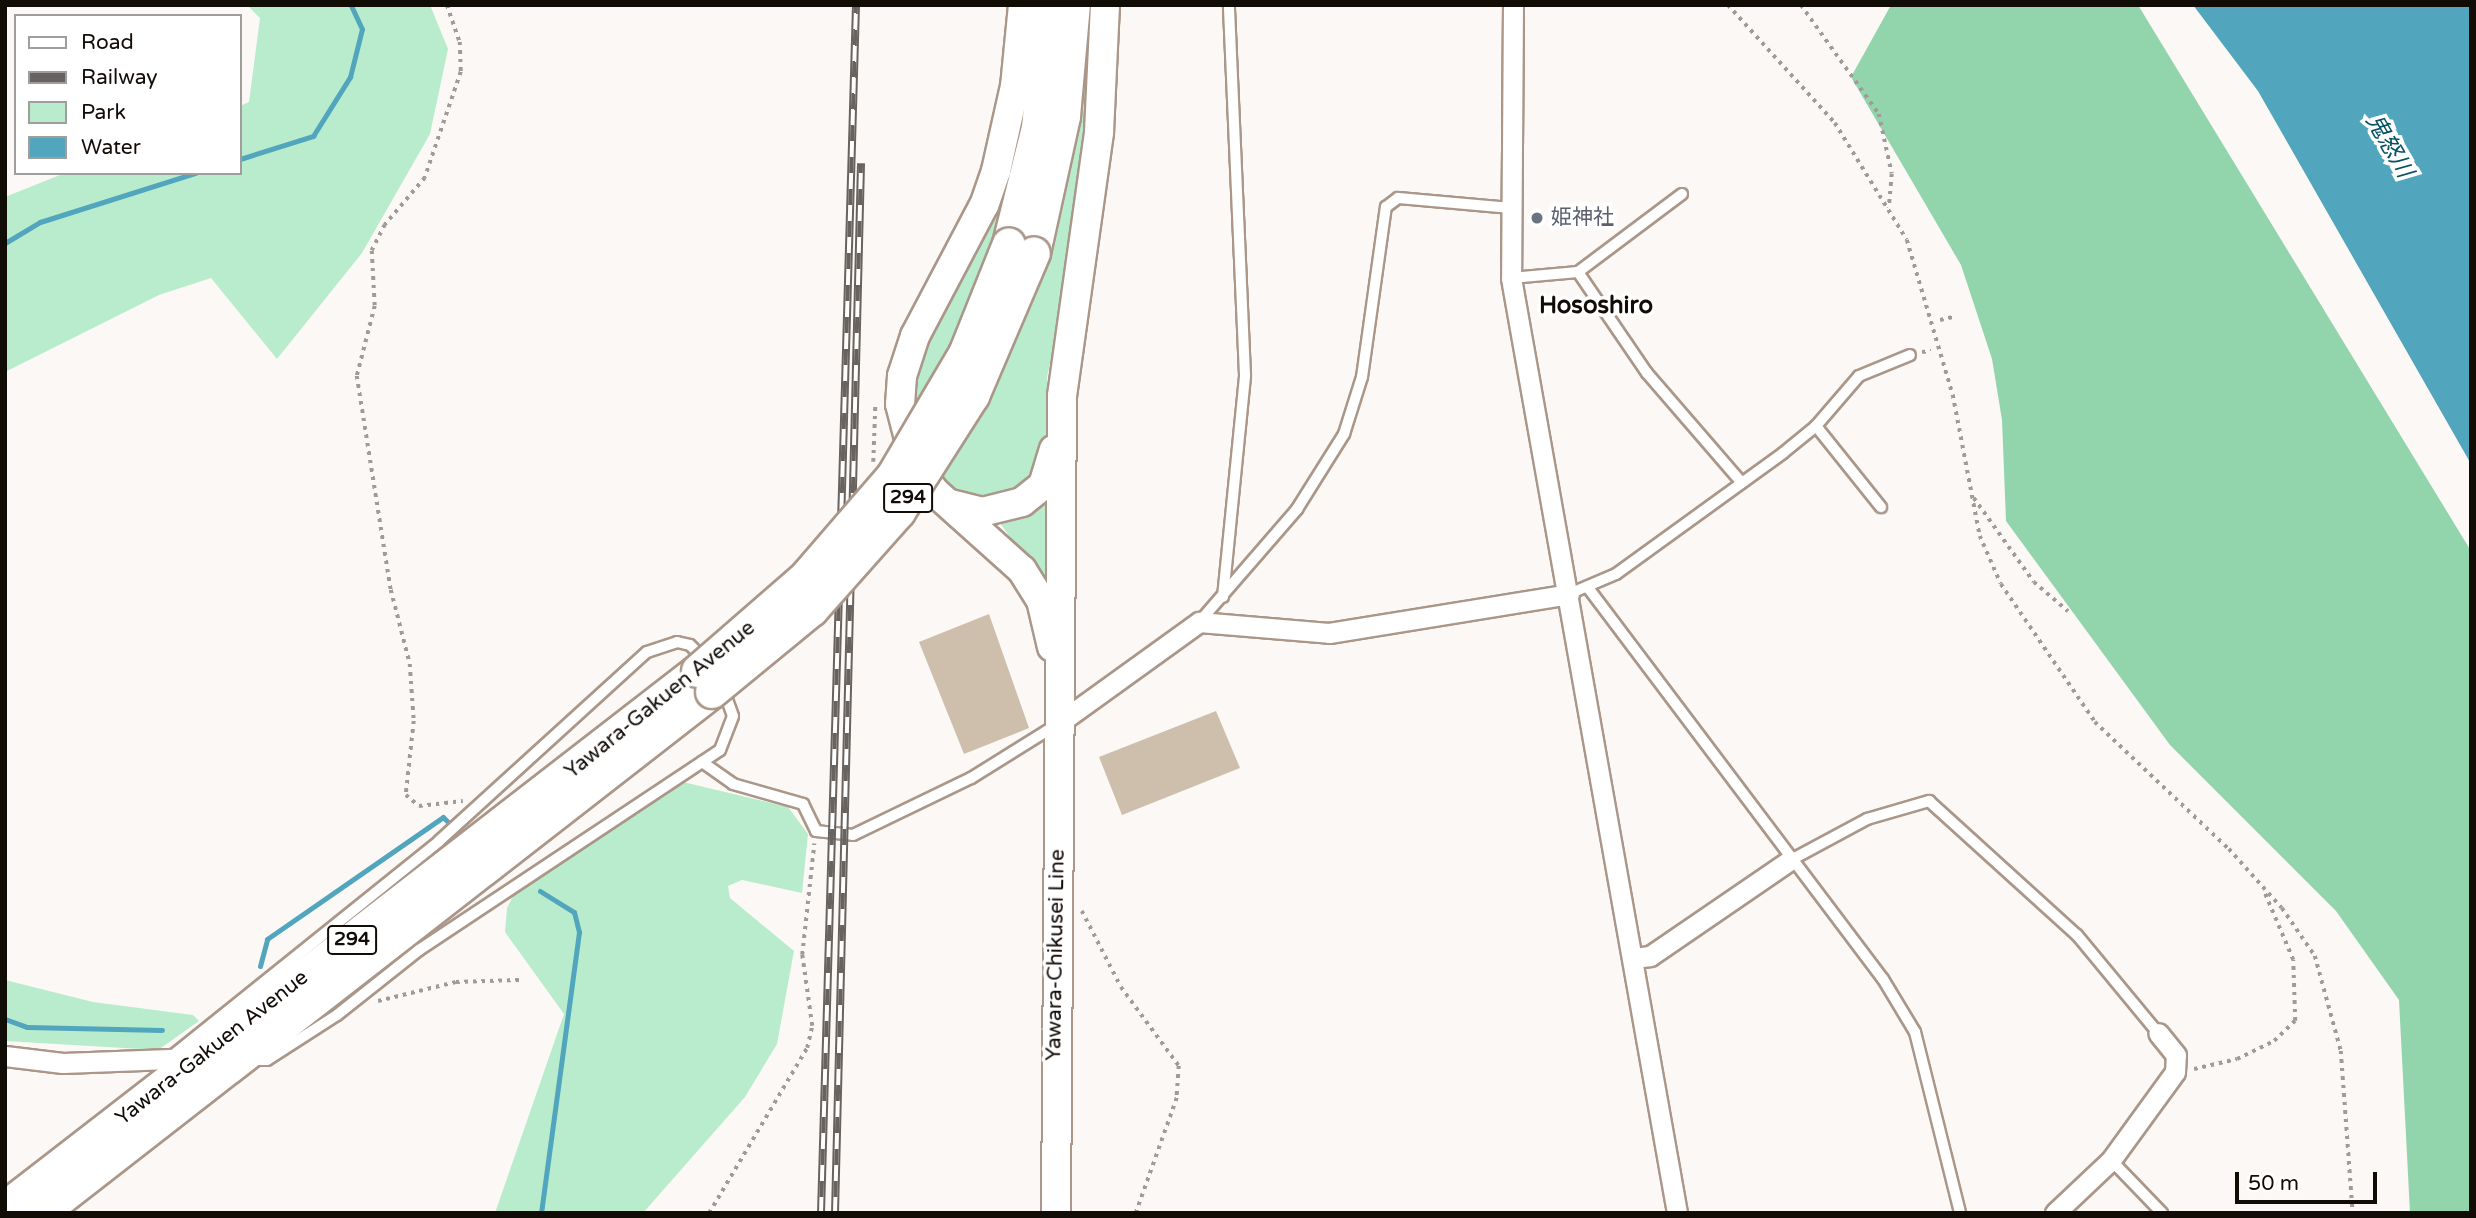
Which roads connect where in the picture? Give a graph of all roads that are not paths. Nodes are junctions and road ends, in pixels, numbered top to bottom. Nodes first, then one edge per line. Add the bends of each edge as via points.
1 (1023, 5) edge
2 (1051, 5) edge
3 (1074, 5) edge
4 (1105, 5) edge
5 (1229, 5) edge
6 (1513, 5) edge
7 (1682, 194) dead end
8 (1509, 208) junction
9 (1022, 249) junction
10 (1578, 272) junction
11 (1511, 278) junction
12 (1910, 355) dead end
13 (1062, 396) junction
14 (1816, 426) junction
15 (1742, 483) junction
16 (944, 500) junction
17 (1881, 507) dead end
18 (1589, 589) junction
19 (1569, 594) junction
20 (1223, 597) junction
21 (1199, 622) junction
22 (705, 682) junction
23 (1059, 710) junction
24 (702, 762) junction
25 (1789, 862) junction
26 (1634, 958) junction
27 (2158, 1033) joint
28 (5, 1056) edge
29 (184, 1058) junction
30 (233, 1062) junction
31 (2111, 1160) junction
32 (5, 1208) edge
33 (42, 1213) edge
34 (1056, 1213) edge
35 (1677, 1213) edge
36 (1960, 1213) edge
37 (2055, 1213) edge
38 (2162, 1213) edge

1 - 16 main road via 1015,86 996,171 984,205 915,336 902,376 903,426 913,459
2 - 9 highway, Yawara-Gakuen Avenue / 294
3 - 9 highway, Yawara-Gakuen Avenue / 294 via 1062,129
4 - 13 main road via 1100,132
5 - 20 lane via 1245,375
6 - 8 street
7 - 10 lane
8 - 11 street
8 - 20 lane via 1398,198 1386,207 1368,344 1344,434 1297,509
9 - 22 highway, Yawara-Gakuen Avenue / 294, bridge via 893,476 805,578
10 - 11 lane
10 - 15 lane via 1647,373
11 - 19 street via 1531,411
12 - 14 lane via 1859,376
13 - 16 main road via 1050,473 1035,493 994,512
13 - 23 main road
14 - 15 lane
14 - 17 lane
15 - 18 lane
16 - 23 main road via 1012,559 1035,590 1049,628
18 - 19 lane
18 - 25 lane
19 - 21 street via 1329,633
19 - 26 street via 1594,760
20 - 21 lane
21 - 23 street
22 - 29 highway, Yawara-Gakuen Avenue / 294
22 - 30 highway, Yawara-Gakuen Avenue / 294
23 - 24 lane via 1024,748 872,828 844,836 816,831 803,804 733,784
23 - 34 main road, Yawara-Chikusei Line
24 - 29 lane via 720,750 731,730 731,702 698,651 664,642
24 - 30 lane via 419,950 337,1015 267,1060
25 - 26 street via 1650,956
25 - 27 lane via 1867,819 1929,801 2077,935
25 - 36 lane via 1883,979 1914,1032
26 - 35 street
27 - 31 street via 2178,1064
28 - 29 street via 63,1063
29 - 30 lane
29 - 32 highway, Yawara-Gakuen Avenue / 294
30 - 33 highway, Yawara-Gakuen Avenue / 294
31 - 37 street
31 - 38 lane

